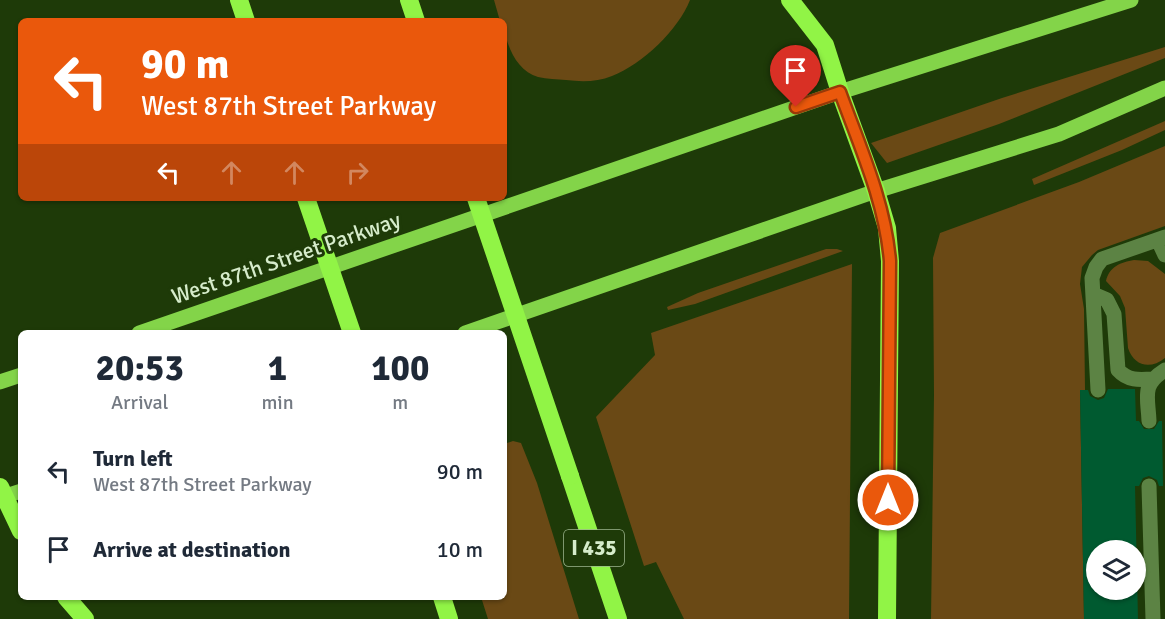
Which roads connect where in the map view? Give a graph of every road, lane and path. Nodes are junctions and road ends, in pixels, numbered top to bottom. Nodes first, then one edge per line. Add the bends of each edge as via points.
1 (239, 0) edge
2 (409, 0) edge
3 (790, 0) edge
4 (1131, 0) edge
5 (245, 18) edge
6 (415, 18) edge
7 (1165, 88) edge
8 (840, 92) junction
9 (876, 191) junction
10 (307, 201) edge
11 (477, 201) edge
12 (1163, 239) edge
13 (1165, 255) edge
14 (1093, 294) junction
15 (148, 330) edge
16 (351, 330) edge
17 (474, 330) edge
18 (1159, 375) edge
19 (18, 376) edge
20 (0, 382) edge
21 (1098, 390) dead end
22 (1149, 421) dead end
23 (1149, 486) dead end
24 (6, 493) edge
25 (18, 523) edge
26 (69, 600) edge
27 (443, 600) edge
28 (85, 619) edge
29 (449, 619) edge
30 (618, 619) edge
31 (887, 619) edge
32 (1153, 619) edge

1 - 5 highway
2 - 6 highway
3 - 8 highway via 825,45
4 - 8 main road, West 87th Street Parkway
7 - 9 main road via 1059,134
8 - 9 highway
8 - 15 main road, West 87th Street Parkway
9 - 17 main road
9 - 31 highway via 890,261
10 - 16 highway, bridge
11 - 30 highway, I 435, bridge
12 - 13 lane
12 - 14 lane via 1102,260 1092,278
14 - 18 lane via 1107,300 1114,314 1118,370 1135,381
14 - 21 lane
18 - 22 lane via 1148,389
19 - 20 main road
23 - 32 lane
24 - 25 highway
26 - 28 highway
27 - 29 highway

